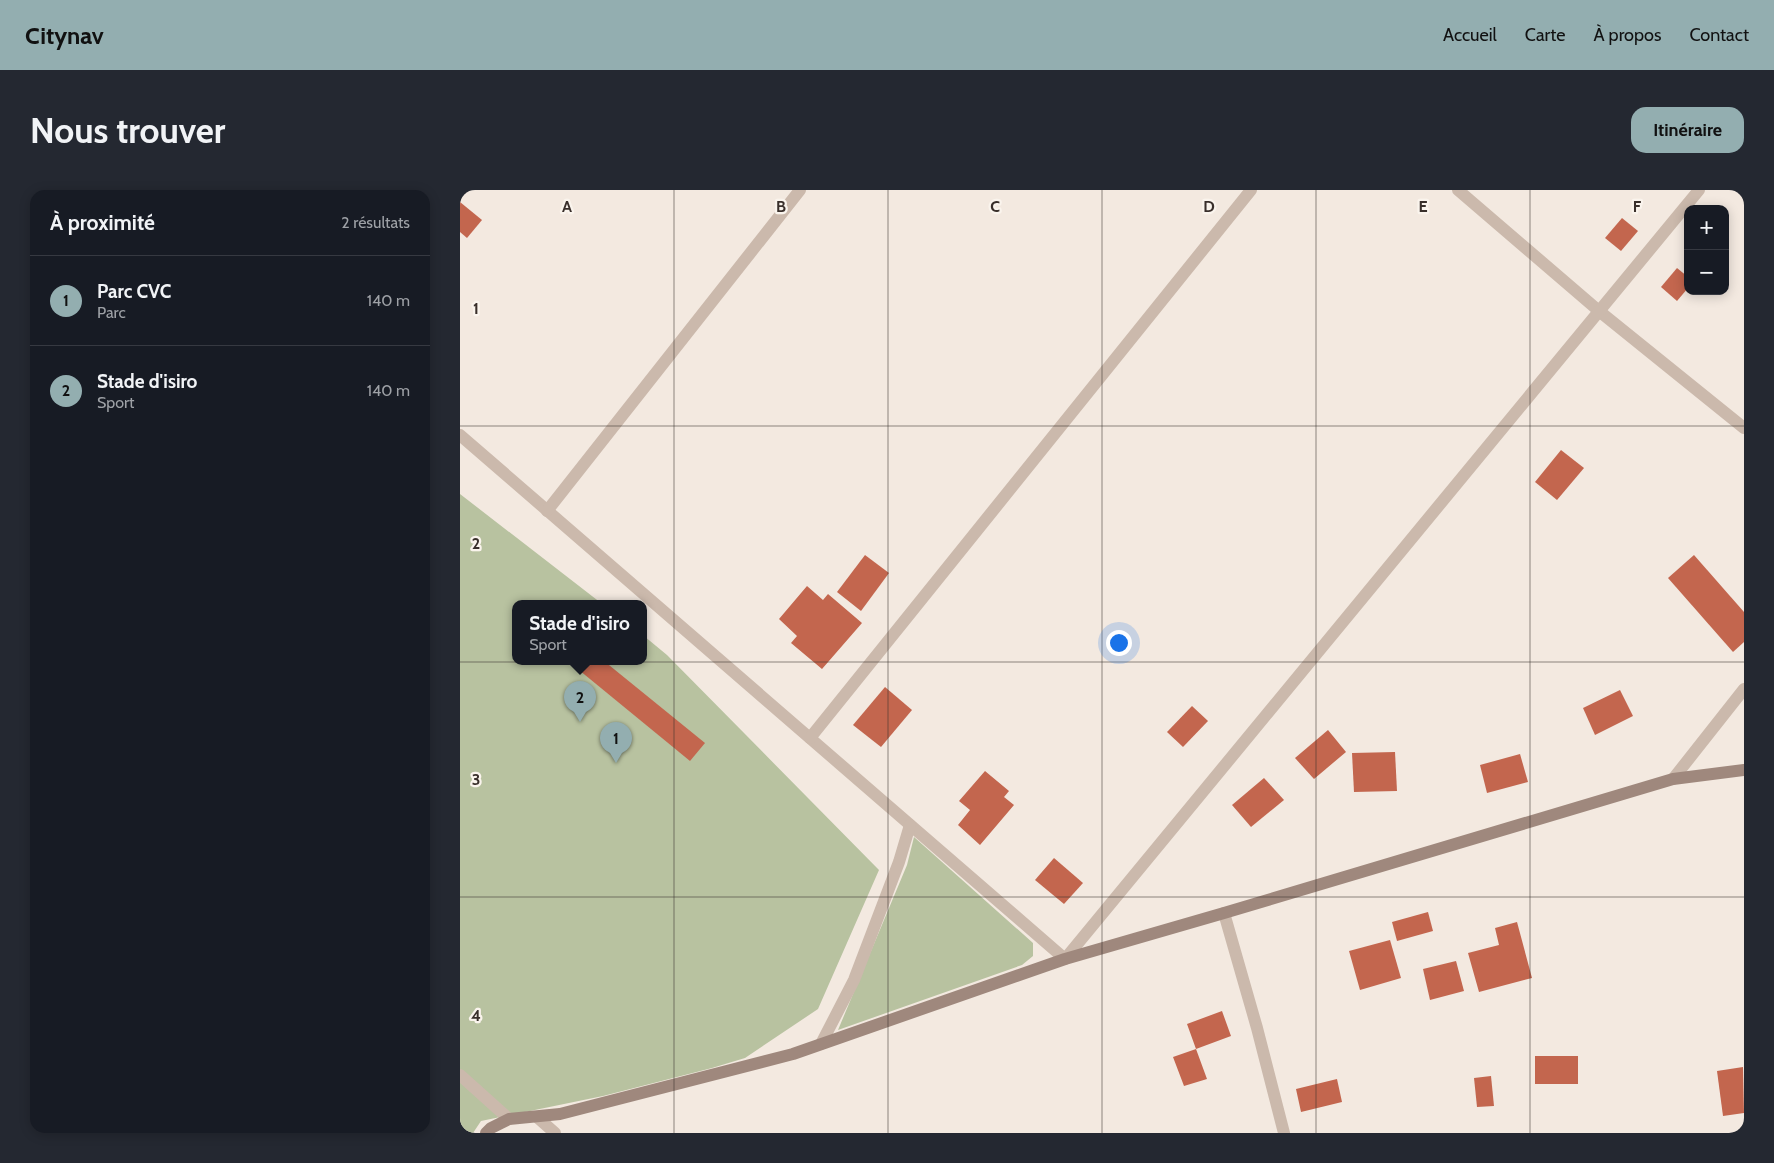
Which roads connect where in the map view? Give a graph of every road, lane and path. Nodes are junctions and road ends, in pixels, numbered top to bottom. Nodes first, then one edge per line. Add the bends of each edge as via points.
1 (800, 190) edge
2 (1251, 190) edge
3 (1458, 190) edge
4 (1699, 190) edge
5 (1600, 311) junction
6 (1744, 428) edge
7 (460, 435) edge
8 (547, 510) junction
9 (1744, 690) edge
10 (810, 738) junction
11 (1744, 770) edge
12 (1673, 779) junction
13 (910, 825) junction
14 (1224, 913) junction
15 (1065, 959) junction
16 (821, 1044) junction
17 (460, 1075) edge
18 (537, 1117) junction
19 (509, 1119) junction
20 (486, 1133) edge
21 (555, 1133) edge
22 (1284, 1133) edge

1 - 8 street
2 - 10 street
3 - 5 street
4 - 5 street
5 - 6 street
5 - 15 street
7 - 8 street
8 - 10 street
9 - 12 street
10 - 13 street
11 - 12 main road
12 - 14 main road
13 - 15 street
13 - 16 street via 854,980
14 - 15 main road
14 - 22 street
15 - 16 main road
16 - 18 main road via 560,1114
17 - 19 street
18 - 19 main road
18 - 21 street
19 - 20 main road

